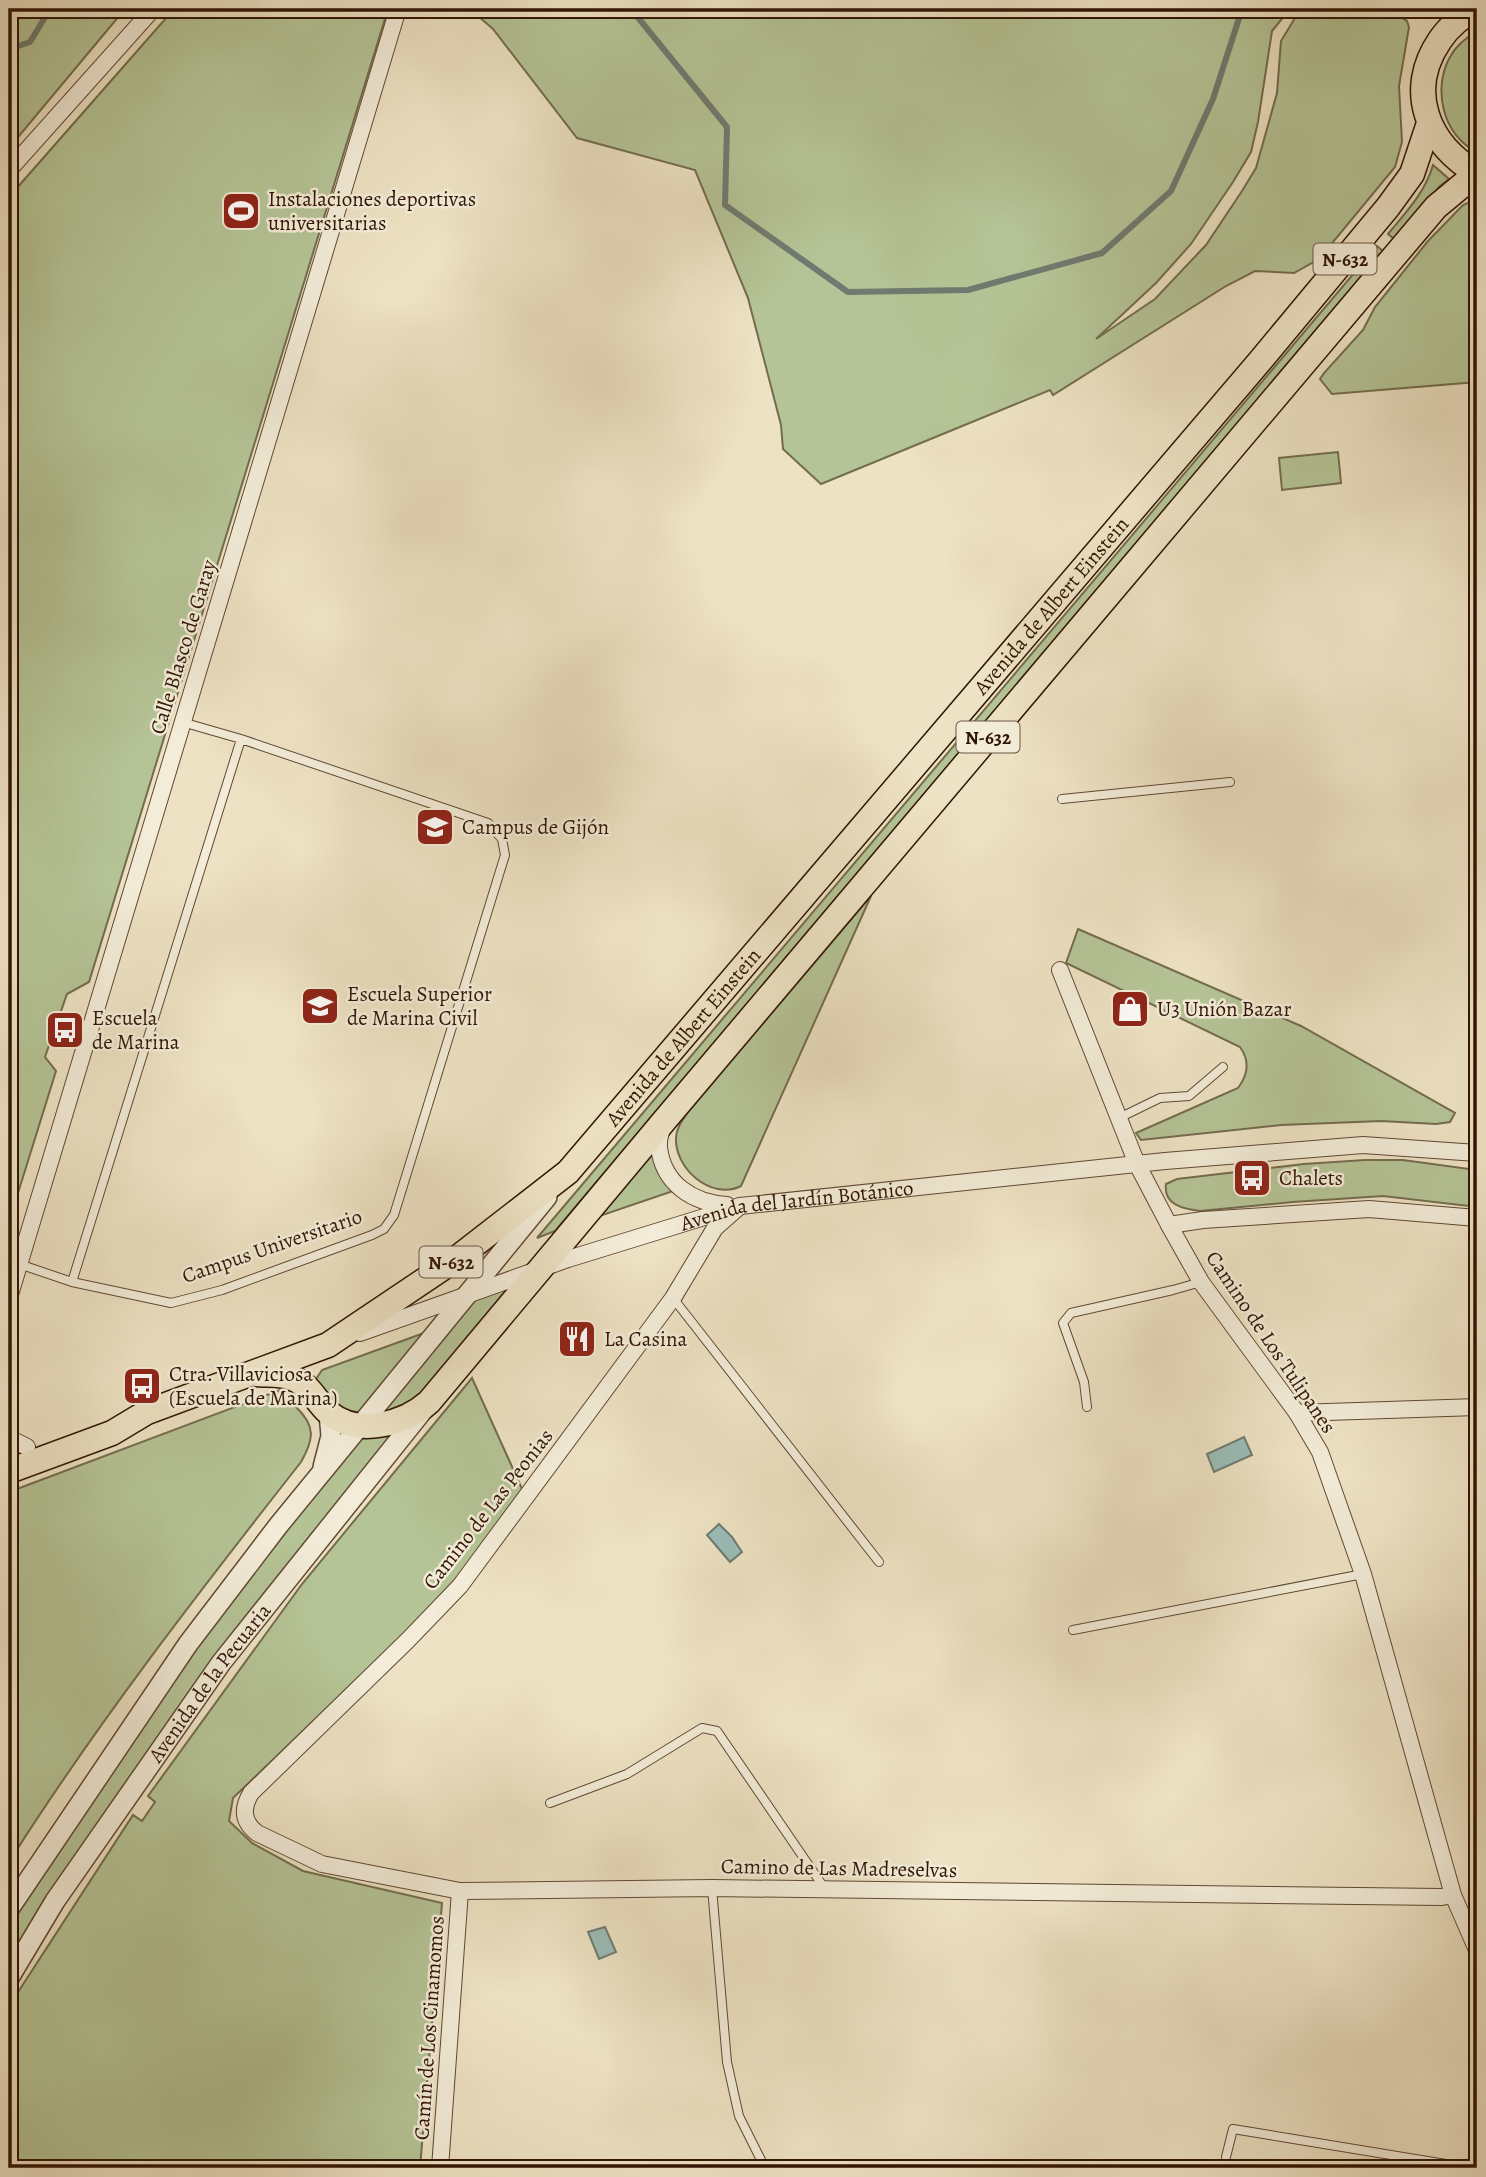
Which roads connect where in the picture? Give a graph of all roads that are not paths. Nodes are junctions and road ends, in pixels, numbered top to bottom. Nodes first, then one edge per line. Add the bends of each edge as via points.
1 (153, 9) edge
2 (398, 9) edge
3 (1477, 9) edge
4 (1443, 20) edge
5 (1429, 123) junction
6 (9, 170) edge
7 (1477, 173) edge
8 (182, 722) junction
9 (241, 739) junction
10 (1230, 782) dead end
11 (1062, 799) dead end
12 (1060, 971) dead end
13 (1223, 1067) dead end
14 (1119, 1118) junction
15 (664, 1121) junction
16 (1477, 1153) edge
17 (1137, 1164) junction
18 (568, 1172) junction
19 (740, 1206) junction
20 (1477, 1219) edge
21 (1169, 1225) junction
22 (19, 1264) junction
23 (542, 1267) junction
24 (72, 1282) junction
25 (1201, 1282) junction
26 (10, 1288) edge
27 (468, 1293) junction
28 (673, 1298) junction
29 (328, 1345) junction
30 (250, 1373) junction
31 (429, 1402) junction
32 (1477, 1407) edge
33 (1087, 1408) dead end
34 (329, 1413) junction
35 (1297, 1413) junction
36 (362, 1425) junction
37 (12, 1458) edge
38 (322, 1472) junction
39 (879, 1562) dead end
40 (1363, 1574) junction
41 (1073, 1630) dead end
42 (550, 1803) dead end
43 (244, 1814) joint
44 (712, 1888) junction
45 (825, 1889) junction
46 (460, 1891) junction
47 (1453, 1895) junction
48 (9, 1909) edge
49 (1477, 1950) edge
50 (9, 1978) edge
51 (1226, 2157) dead end
52 (440, 2168) edge
53 (765, 2168) edge
54 (1470, 2168) edge

1 - 6 street
2 - 8 street, Calle Blasco de Garay
3 - 4 main road, N-632
4 - 5 main road, N-632 via 1425,74 1423,95
5 - 7 main road, N-632 via 1441,145
5 - 18 main road, Avenida de Albert Einstein / N-632 via 1412,174 1388,208
7 - 15 main road, Avenida de Albert Einstein / N-632 via 1436,207
8 - 9 lane, Campus Universitario
8 - 22 street, Calle Blasco de Garay
9 - 24 lane
9 - 24 lane, Campus Universitario via 488,823 502,839 505,855 394,1215 384,1229 372,1235 222,1290 171,1303
10 - 11 lane
12 - 14 street, Camino de Los Tulipanes
13 - 14 lane via 1189,1096 1160,1098
14 - 17 street, Camino de Los Tulipanes
15 - 19 street, Avenida de Albert Einstein via 659,1145 664,1167 683,1192 707,1204
15 - 23 main road, Avenida de Albert Einstein / N-632
16 - 17 street, Avenida del Jardín Botánico via 1363,1144
17 - 19 street, Avenida del Jardín Botánico
17 - 21 street, Camino de Los Tulipanes
18 - 27 street, Avenida de Albert Einstein
18 - 29 main road, Avenida de Albert Einstein / N-632 via 456,1259
19 - 23 street, Avenida del Jardín Botánico
19 - 28 street, Camino de Las Peonias via 715,1228
20 - 21 street via 1369,1209
21 - 25 street, Camino de Los Tulipanes
22 - 24 lane, Campus Universitario
22 - 26 street, Calle Blasco de Garay
23 - 27 street, Avenida del Jardín Botánico
23 - 31 main road, Avenida de la Pecuaria / N-632
25 - 33 lane via 1071,1314 1063,1323 1084,1382
25 - 35 street, Camino de Los Tulipanes
27 - 29 street, Avenida del Jardín Botánico
27 - 36 street, Avenida de la Pecuaria
28 - 39 lane
28 - 43 street, Camino de Las Peonias via 460,1586 251,1793
29 - 30 main road, Avenida del Jardín Botánico / N-632
30 - 34 main road, Avenida de la Pecuaria / N-632 via 290,1377 314,1393
30 - 37 main road, Avenida del Jardín Botánico / N-632 via 147,1412 106,1420
31 - 36 main road, Avenida de la Pecuaria / N-632 via 415,1415 390,1424
31 - 50 street, Avenida de la Pecuaria via 221,1663 55,1901
32 - 35 street
34 - 36 main road, Avenida de la Pecuaria / N-632
34 - 38 street, Avenida de la Pecuaria via 331,1436
35 - 40 street, Camino de Los Tulipanes via 1320,1452
36 - 38 street, Avenida de la Pecuaria
38 - 48 street, Avenida de la Pecuaria via 188,1644
40 - 41 lane
40 - 47 street, Camino de Los Tulipanes
42 - 45 lane via 627,1774 702,1728 717,1731
43 - 46 street, Camino de Las Madreselvas via 257,1833 322,1864
44 - 45 street, Camino de Las Madreselvas
44 - 46 street, Camino de Las Madreselvas
44 - 53 lane via 727,2062 739,2116
45 - 47 street, Camino de Las Madreselvas
46 - 52 street, Camín de Los Cinamomos
47 - 49 street, Camino de Los Tulipanes
51 - 54 lane via 1233,2129

